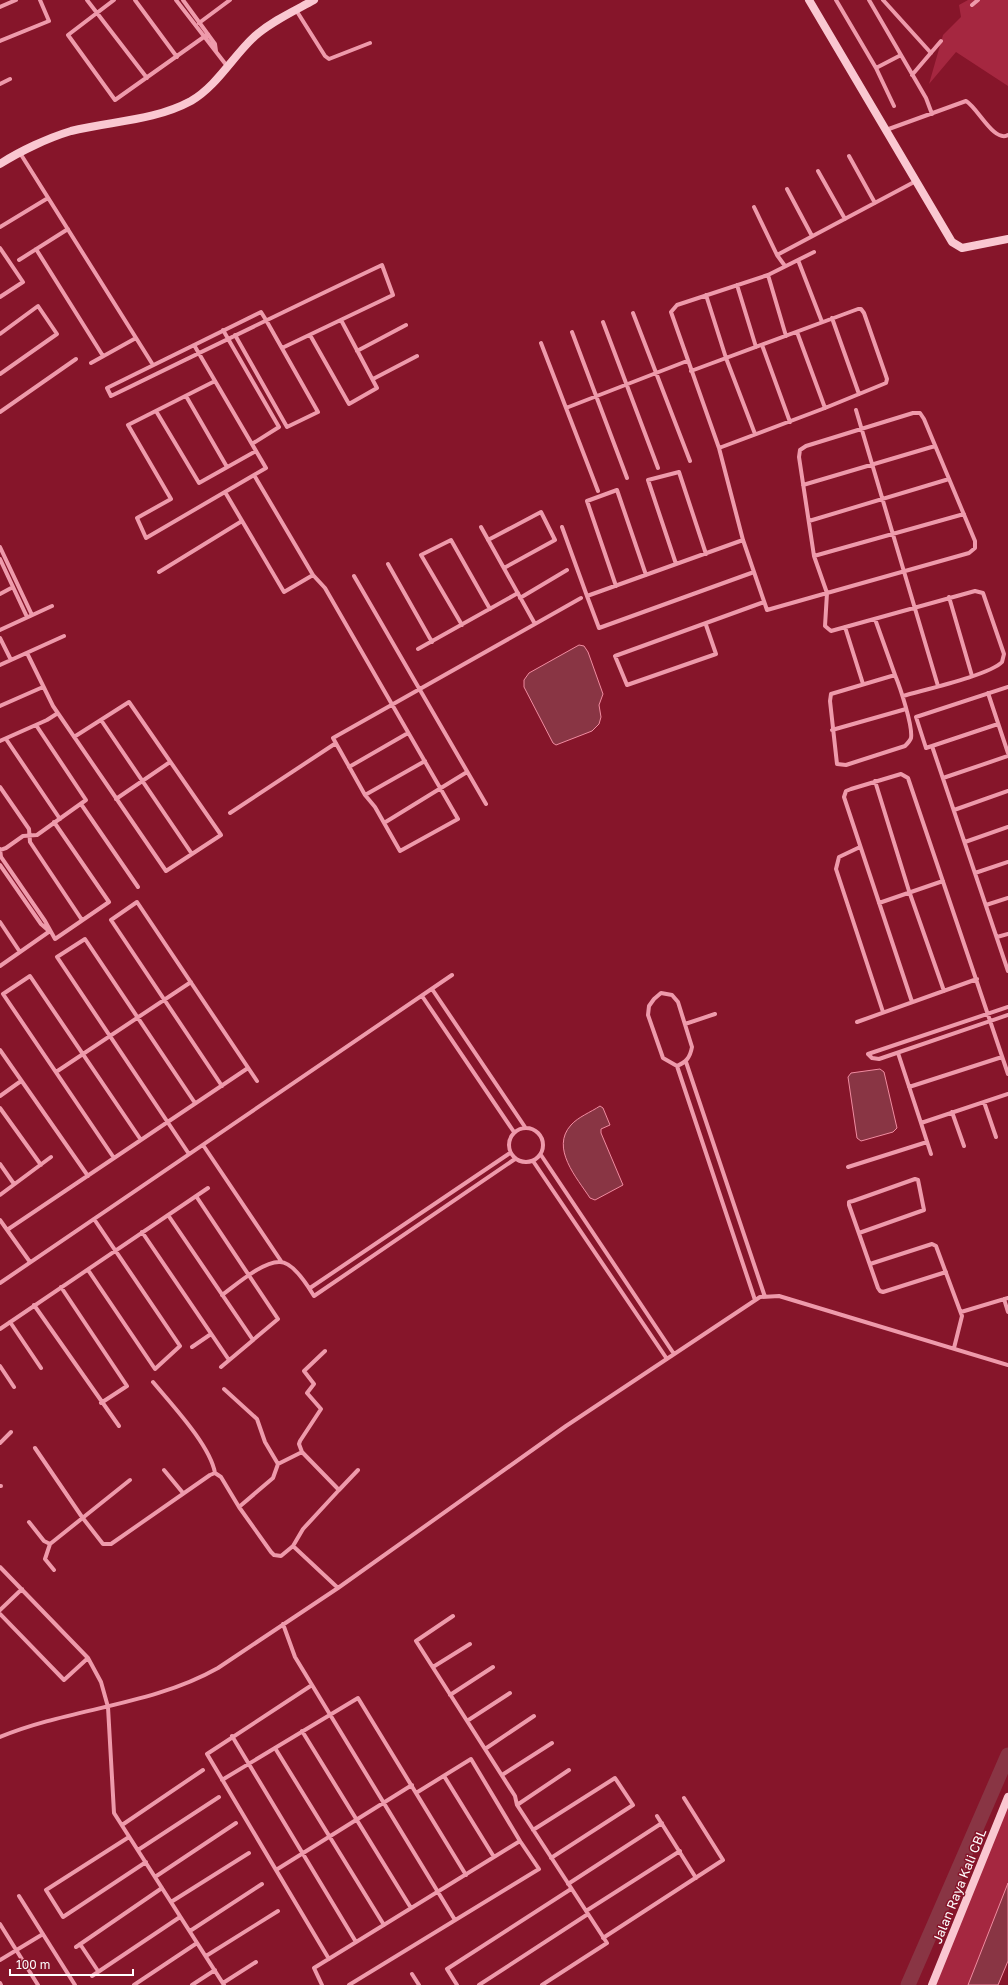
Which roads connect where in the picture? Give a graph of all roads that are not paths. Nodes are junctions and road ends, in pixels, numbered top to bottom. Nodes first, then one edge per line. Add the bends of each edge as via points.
1 (16, 0) edge
2 (40, 0) edge
3 (87, 0) edge
4 (114, 0) edge
5 (135, 0) edge
6 (176, 0) edge
7 (183, 0) edge
8 (230, 0) edge
9 (314, 0) edge
10 (809, 0) edge
11 (836, 0) edge
12 (869, 0) edge
13 (883, 0) edge
14 (978, 0) edge
15 (972, 5) dead end
16 (0, 7) edge
17 (296, 10) junction
18 (97, 13) junction
19 (199, 23) junction
20 (208, 34) junction
21 (204, 38) junction
22 (0, 41) edge
23 (941, 41) dead end
24 (370, 43) dead end
25 (216, 51) junction
26 (931, 53) junction
27 (901, 55) junction
28 (177, 56) junction
29 (227, 66) junction
30 (876, 68) junction
31 (912, 75) junction
32 (147, 78) junction
33 (10, 80) dead end
34 (0, 83) edge
35 (894, 106) dead end
36 (932, 114) junction
37 (886, 130) junction
38 (1008, 135) edge
39 (20, 153) junction
40 (850, 156) dead end
41 (0, 164) edge
42 (818, 171) dead end
43 (916, 181) junction
44 (787, 189) dead end
45 (48, 198) junction
46 (875, 203) junction
47 (754, 207) dead end
48 (845, 219) junction
49 (0, 227) edge
50 (68, 229) junction
51 (812, 236) junction
52 (1008, 239) edge
53 (0, 248) edge
54 (36, 249) junction
55 (814, 252) dead end
56 (5, 255) junction
57 (777, 255) junction
58 (0, 259) edge
59 (19, 260) dead end
60 (798, 260) junction
61 (785, 266) junction
62 (768, 275) junction
63 (737, 285) junction
64 (706, 295) junction
65 (0, 297) edge
66 (633, 313) dead end
67 (832, 318) junction
68 (266, 320) junction
69 (340, 320) junction
70 (603, 322) dead end
71 (822, 322) junction
72 (406, 325) dead end
73 (224, 330) junction
74 (572, 332) dead end
75 (797, 332) junction
76 (0, 334) edge
77 (235, 335) junction
78 (310, 335) junction
79 (786, 336) junction
80 (136, 338) junction
81 (228, 338) junction
82 (541, 343) dead end
83 (194, 345) junction
84 (762, 345) junction
85 (756, 347) junction
86 (282, 348) junction
87 (357, 351) junction
88 (199, 353) junction
89 (104, 356) junction
90 (417, 356) dead end
91 (726, 358) junction
92 (76, 359) dead end
93 (687, 361) junction
94 (91, 363) dead end
95 (153, 365) junction
96 (691, 371) junction
97 (0, 374) edge
98 (656, 374) junction
99 (373, 379) junction
100 (215, 381) junction
101 (626, 385) junction
102 (859, 394) junction
103 (186, 396) junction
104 (596, 397) junction
105 (566, 408) junction
106 (825, 408) junction
107 (856, 410) dead end
108 (156, 411) junction
109 (0, 412) edge
110 (790, 422) junction
111 (862, 429) junction
112 (755, 434) junction
113 (252, 444) junction
114 (935, 446) junction
115 (719, 448) junction
116 (256, 451) junction
117 (690, 461) dead end
118 (872, 464) junction
119 (227, 467) junction
120 (658, 468) dead end
121 (254, 475) junction
122 (627, 478) dead end
123 (949, 479) junction
124 (803, 484) junction
125 (598, 491) dead end
126 (225, 492) junction
127 (883, 499) junction
128 (964, 514) junction
129 (242, 521) junction
130 (808, 521) junction
131 (562, 526) dead end
132 (481, 527) dead end
133 (893, 534) junction
134 (488, 540) junction
135 (743, 540) junction
136 (0, 547) edge
137 (706, 554) junction
138 (814, 556) junction
139 (0, 559) edge
140 (388, 564) dead end
141 (676, 564) junction
142 (504, 568) junction
143 (567, 570) dead end
144 (904, 571) junction
145 (159, 572) dead end
146 (754, 572) junction
147 (313, 575) junction
148 (646, 575) junction
149 (354, 576) dead end
150 (616, 586) junction
151 (13, 587) junction
152 (518, 593) junction
153 (827, 593) junction
154 (0, 594) edge
155 (587, 596) junction
156 (520, 598) junction
157 (581, 598) dead end
158 (949, 598) junction
159 (764, 602) junction
160 (52, 606) dead end
161 (915, 607) junction
162 (490, 609) junction
163 (32, 615) junction
164 (27, 617) junction
165 (875, 619) junction
166 (535, 624) junction
167 (462, 625) junction
168 (706, 625) junction
169 (845, 628) junction
170 (0, 630) edge
171 (64, 636) dead end
172 (0, 638) edge
173 (432, 642) junction
174 (418, 650) dead end
175 (27, 653) junction
176 (11, 660) junction
177 (0, 665) edge
178 (895, 675) junction
179 (972, 676) junction
180 (863, 684) junction
181 (938, 686) junction
182 (43, 687) junction
183 (1008, 687) edge
184 (419, 689) junction
185 (988, 693) junction
186 (903, 696) junction
187 (392, 704) junction
188 (0, 706) edge
189 (906, 709) junction
190 (58, 713) junction
191 (101, 720) junction
192 (998, 724) junction
193 (36, 725) junction
194 (832, 730) junction
195 (408, 733) junction
196 (74, 737) junction
197 (6, 739) junction
198 (0, 741) edge
199 (336, 743) junction
200 (932, 746) junction
201 (1008, 755) edge
202 (425, 761) junction
203 (170, 762) junction
204 (349, 767) junction
205 (467, 772) junction
206 (943, 778) junction
207 (143, 780) junction
208 (875, 781) junction
209 (0, 787) edge
210 (440, 788) junction
211 (1008, 791) edge
212 (365, 795) junction
213 (116, 799) junction
214 (81, 804) junction
215 (486, 804) dead end
216 (954, 810) junction
217 (230, 813) dead end
218 (60, 819) junction
219 (54, 822) junction
220 (384, 823) junction
221 (1008, 827) edge
222 (30, 835) junction
223 (965, 842) junction
224 (860, 847) junction
225 (0, 850) edge
226 (192, 854) junction
227 (1008, 862) edge
228 (0, 864) edge
229 (975, 873) junction
230 (943, 881) junction
231 (138, 887) dead end
232 (909, 891) junction
233 (1008, 898) edge
234 (880, 903) junction
235 (986, 905) junction
236 (82, 920) junction
237 (0, 923) edge
238 (50, 931) junction
239 (1008, 934) edge
240 (997, 937) junction
241 (20, 952) junction
242 (0, 966) edge
243 (1008, 969) edge
244 (452, 975) dead end
245 (977, 979) junction
246 (191, 982) junction
247 (432, 989) junction
248 (944, 990) junction
249 (422, 996) junction
250 (164, 1000) junction
251 (912, 1002) junction
252 (1008, 1007) edge
253 (883, 1012) junction
254 (988, 1013) junction
255 (715, 1014) dead end
256 (1008, 1015) edge
257 (138, 1017) junction
258 (991, 1021) junction
259 (857, 1022) dead end
260 (685, 1024) junction
261 (110, 1036) junction
262 (0, 1050) edge
263 (898, 1053) junction
264 (83, 1054) junction
265 (1002, 1057) junction
266 (686, 1062) junction
267 (677, 1066) junction
268 (248, 1068) junction
269 (56, 1072) junction
270 (1008, 1074) edge
271 (21, 1081) junction
272 (257, 1081) dead end
273 (222, 1086) junction
274 (909, 1087) junction
275 (1008, 1094) edge
276 (0, 1096) edge
277 (984, 1102) junction
278 (195, 1103) junction
279 (0, 1108) edge
280 (952, 1112) junction
281 (168, 1122) junction
282 (922, 1123) junction
283 (524, 1127) junction
284 (514, 1132) junction
285 (996, 1137) dead end
286 (141, 1140) junction
287 (927, 1142) junction
288 (203, 1145) junction
289 (964, 1146) dead end
290 (510, 1153) junction
291 (189, 1154) junction
292 (931, 1154) dead end
293 (541, 1155) junction
294 (51, 1157) dead end
295 (114, 1158) junction
296 (515, 1159) junction
297 (533, 1161) junction
298 (0, 1164) edge
299 (40, 1165) junction
300 (848, 1167) dead end
301 (724, 1173) junction
302 (88, 1176) junction
303 (714, 1176) junction
304 (14, 1184) junction
305 (208, 1188) dead end
306 (0, 1195) edge
307 (196, 1196) junction
308 (168, 1215) junction
309 (94, 1219) junction
310 (0, 1220) edge
311 (7, 1230) junction
312 (142, 1232) junction
313 (859, 1233) junction
314 (115, 1251) junction
315 (281, 1261) junction
316 (30, 1262) junction
317 (870, 1264) junction
318 (88, 1270) junction
319 (946, 1272) junction
320 (249, 1276) junction
321 (0, 1283) edge
322 (61, 1287) junction
323 (310, 1288) junction
324 (222, 1295) junction
325 (765, 1297) junction
326 (1006, 1299) edge
327 (755, 1300) junction
328 (34, 1305) junction
329 (961, 1312) junction
330 (1008, 1312) edge
331 (10, 1322) junction
332 (0, 1329) edge
333 (211, 1334) junction
334 (253, 1340) junction
335 (192, 1347) dead end
336 (954, 1348) junction
337 (325, 1351) dead end
338 (674, 1354) junction
339 (667, 1359) junction
340 (229, 1360) junction
341 (1008, 1365) edge
342 (0, 1366) edge
343 (221, 1367) dead end
344 (41, 1368) dead end
345 (153, 1382) dead end
346 (14, 1387) dead end
347 (224, 1389) dead end
348 (101, 1403) junction
349 (119, 1426) dead end
350 (11, 1432) dead end
351 (0, 1443) edge
352 (35, 1448) dead end
353 (302, 1452) junction
354 (278, 1464) junction
355 (164, 1470) dead end
356 (358, 1470) dead end
357 (215, 1473) junction
358 (130, 1480) dead end
359 (339, 1490) junction
360 (184, 1493) junction
361 (239, 1507) junction
362 (82, 1517) junction
363 (29, 1522) dead end
364 (50, 1544) junction
365 (293, 1546) junction
366 (0, 1567) edge
367 (54, 1570) dead end
368 (338, 1588) junction
369 (22, 1589) junction
370 (0, 1610) edge
371 (0, 1614) edge
372 (453, 1616) dead end
373 (283, 1624) junction
374 (470, 1644) dead end
375 (88, 1658) junction
376 (493, 1667) dead end
377 (433, 1668) junction
378 (312, 1685) junction
379 (510, 1693) dead end
380 (450, 1695) junction
381 (108, 1707) junction
382 (330, 1714) junction
383 (534, 1716) dead end
384 (467, 1721) junction
385 (302, 1731) junction
386 (232, 1736) junction
387 (0, 1737) edge
388 (552, 1743) dead end
389 (276, 1748) junction
390 (485, 1749) junction
391 (248, 1764) junction
392 (203, 1770) dead end
393 (569, 1770) dead end
394 (502, 1775) junction
395 (444, 1776) junction
396 (222, 1780) junction
397 (412, 1785) junction
398 (416, 1793) junction
399 (219, 1796) dead end
400 (1008, 1797) edge
401 (684, 1798) dead end
402 (384, 1802) junction
403 (517, 1805) junction
404 (657, 1816) dead end
405 (356, 1820) junction
406 (236, 1823) dead end
407 (662, 1823) junction
408 (122, 1825) junction
409 (533, 1830) junction
410 (329, 1836) junction
411 (129, 1837) junction
412 (520, 1841) junction
413 (138, 1850) junction
414 (680, 1851) junction
415 (250, 1852) dead end
416 (302, 1853) junction
417 (494, 1857) junction
418 (551, 1858) junction
419 (146, 1862) junction
420 (276, 1870) junction
421 (466, 1874) junction
422 (155, 1877) junction
423 (696, 1878) junction
424 (262, 1884) dead end
425 (568, 1884) junction
426 (162, 1888) junction
427 (571, 1889) junction
428 (438, 1892) junction
429 (19, 1896) dead end
430 (171, 1902) junction
431 (411, 1908) junction
432 (278, 1910) dead end
433 (587, 1912) junction
434 (180, 1917) junction
435 (455, 1920) junction
436 (0, 1924) edge
437 (384, 1925) junction
438 (190, 1931) junction
439 (43, 1934) junction
440 (603, 1938) junction
441 (356, 1942) junction
442 (197, 1943) junction
443 (80, 1944) junction
444 (76, 1947) dead end
445 (16, 1950) junction
446 (206, 1956) junction
447 (329, 1959) junction
448 (0, 1960) edge
449 (256, 1962) dead end
450 (215, 1970) junction
451 (98, 1972) junction
452 (412, 1974) dead end
453 (92, 1976) dead end
454 (224, 1984) edge
455 (38, 1985) edge
456 (75, 1985) edge
457 (134, 1985) edge
458 (192, 1985) edge
459 (322, 1985) edge
460 (349, 1985) edge
461 (419, 1985) edge
462 (458, 1985) edge
463 (479, 1985) edge
464 (542, 1985) edge
465 (932, 1985) edge

1 - 16 street
2 - 22 street via 49,21
3 - 18 street
4 - 18 street
5 - 28 street
6 - 21 street
7 - 19 street
8 - 19 street
9 - 17 street
10 - 37 street
11 - 30 street
12 - 27 street
13 - 26 street
14 - 15 street
17 - 24 street via 324,56 329,59
17 - 29 street via 270,24
18 - 32 street
18 - 32 street via 68,34 115,100
19 - 20 street
20 - 21 street
20 - 25 street via 215,44
21 - 25 street
21 - 28 street
23 - 26 street
25 - 29 street
26 - 31 street
27 - 30 street
27 - 31 street
28 - 32 street
29 - 39 street via 201,94 171,110 72,131
30 - 35 street
31 - 36 street
33 - 34 street
36 - 37 street
36 - 38 street via 966,101 997,135
37 - 43 street
39 - 41 street
39 - 45 street
40 - 46 street
42 - 48 street
43 - 46 street
43 - 52 street via 957,246 962,248
44 - 51 street
45 - 49 street
45 - 50 street
46 - 48 street
47 - 57 street
48 - 51 street
50 - 54 street
50 - 80 street
51 - 57 street
53 - 56 street
54 - 59 street
54 - 89 street
55 - 60 street
56 - 58 street
56 - 65 street via 23,282
57 - 61 street
60 - 61 street
60 - 71 street
61 - 62 street
62 - 63 street
62 - 79 street
63 - 64 street
63 - 85 street
64 - 91 street
64 - 93 street via 671,309
66 - 98 street
67 - 71 street
67 - 102 street
67 - 102 street via 862,309 887,379 884,385
68 - 69 street via 382,265 393,295
68 - 73 street via 261,312
68 - 77 street
68 - 86 street
69 - 78 street
69 - 87 street
70 - 101 street
71 - 75 street
72 - 87 street
73 - 81 street
73 - 83 street
74 - 104 street
75 - 79 street
75 - 106 street
76 - 97 street via 38,306 57,334
77 - 81 street
77 - 86 street via 287,427 318,412
78 - 86 street
78 - 99 street via 349,404 377,388
79 - 84 street
80 - 89 street
80 - 95 street
81 - 88 street
81 - 113 street via 279,427
82 - 105 street
83 - 88 street
83 - 95 street
84 - 85 street
84 - 110 street
85 - 91 street
87 - 99 street
88 - 95 street via 111,396 107,388
88 - 100 street
89 - 94 street
90 - 99 street
91 - 96 street
91 - 112 street
92 - 109 street
93 - 96 street
93 - 98 street
96 - 115 street
98 - 101 street
98 - 117 street
100 - 103 street
100 - 113 street
101 - 104 street
101 - 120 street
102 - 106 street
103 - 108 street
103 - 119 street
104 - 105 street
104 - 122 street
105 - 125 street
106 - 110 street
107 - 111 street
108 - 119 street via 199,483
108 - 126 street via 128,425 171,499 137,518 146,538
110 - 112 street
111 - 114 street via 917,412 922,415
111 - 118 street
111 - 124 street via 802,447 799,457
112 - 115 street
113 - 116 street
114 - 118 street
114 - 123 street
115 - 135 street
116 - 119 street
116 - 121 street via 266,468
118 - 124 street
118 - 127 street
121 - 126 street
121 - 147 street
123 - 127 street
123 - 128 street
124 - 130 street
126 - 129 street
127 - 130 street
127 - 133 street
128 - 133 street
128 - 144 street via 975,541 975,548 969,553
129 - 145 street
129 - 147 street via 284,592
130 - 138 street
131 - 155 street
132 - 134 street
133 - 138 street
133 - 144 street
134 - 142 street
134 - 142 street via 541,512 556,540
135 - 137 street
135 - 146 street
136 - 163 street
137 - 141 street
137 - 141 street via 679,472 648,480
138 - 153 street
139 - 151 street
140 - 173 street
141 - 148 street
142 - 152 street
143 - 156 street
144 - 153 street
144 - 161 street
146 - 155 street via 599,628
146 - 159 street
147 - 187 street via 325,588
148 - 150 street
148 - 150 street via 617,490 587,501
149 - 184 street
150 - 155 street
151 - 154 street
151 - 164 street
152 - 156 street
152 - 162 street
153 - 159 street via 767,610
153 - 169 street via 826,629 831,631
156 - 166 street
157 - 166 street
158 - 161 street
158 - 179 street
158 - 179 street via 975,591 983,593 1004,654 1000,665
159 - 168 street
160 - 163 street
161 - 165 street
161 - 181 street
162 - 167 street
162 - 167 street via 452,540 421,556
163 - 164 street
164 - 170 street
165 - 169 street
165 - 178 street
166 - 184 street
167 - 173 street
168 - 168 street via 716,654 627,684 615,656
169 - 180 street
171 - 175 street
172 - 176 street
173 - 174 street
175 - 176 street
175 - 182 street
176 - 177 street
178 - 180 street
178 - 186 street
179 - 181 street
180 - 194 street via 831,694
181 - 186 street
182 - 188 street
182 - 190 street
183 - 185 street
184 - 187 street
184 - 205 street
185 - 192 street
185 - 200 street via 916,717 926,748
186 - 189 street
187 - 195 street
187 - 199 street via 333,738
189 - 194 street
189 - 194 street via 911,735 909,743 846,765 839,766 835,762
190 - 193 street
190 - 196 street
191 - 196 street
191 - 203 street via 129,702
191 - 207 street
192 - 200 street
192 - 201 street
193 - 197 street
193 - 214 street via 86,800
195 - 202 street
195 - 204 street
196 - 213 street
197 - 198 street
197 - 218 street
199 - 204 street
199 - 217 street
200 - 206 street
201 - 206 street
202 - 210 street
202 - 212 street
203 - 207 street
203 - 226 street via 221,835
204 - 212 street
205 - 210 street
205 - 215 street
206 - 216 street
207 - 213 street
207 - 226 street
208 - 224 street via 851,789 844,796
208 - 230 street via 898,774 907,776
208 - 232 street
209 - 222 street via 29,829
210 - 220 street
210 - 220 street via 458,819 400,852
211 - 216 street
212 - 220 street
213 - 226 street via 166,871
214 - 218 street
214 - 231 street
216 - 223 street
218 - 219 street
219 - 222 street via 36,835
219 - 236 street via 109,902
221 - 223 street
222 - 225 street via 23,836
222 - 236 street via 30,842
223 - 229 street
224 - 234 street
224 - 253 street via 839,857 836,869
225 - 238 street via 1,857
227 - 229 street
228 - 238 street via 41,924
229 - 235 street
230 - 232 street
230 - 245 street
232 - 234 street
232 - 248 street
233 - 235 street
234 - 251 street
235 - 240 street
236 - 238 street via 55,939
237 - 241 street
238 - 241 street
239 - 240 street
240 - 243 street
241 - 242 street
244 - 247 street
245 - 248 street
245 - 254 street
246 - 250 street
246 - 250 street via 137,902 111,920
246 - 268 street
247 - 249 street
247 - 283 street
248 - 251 street
249 - 284 street
249 - 288 street
250 - 257 street
250 - 273 street
251 - 253 street
252 - 254 street
253 - 259 street
254 - 258 street
254 - 263 street via 868,1054 879,1059
255 - 260 street
256 - 258 street
257 - 261 street
257 - 261 street via 85,939 57,957
257 - 278 street
258 - 263 street
258 - 265 street
260 - 266 street via 692,1047
260 - 267 street via 678,1002 672,995 661,993 654,998 649,1006 648,1015 663,1058
261 - 264 street
261 - 281 street
262 - 271 street
263 - 274 street
264 - 269 street
264 - 269 street via 30,976 3,994
264 - 286 street
265 - 270 street
265 - 274 street
266 - 267 street
266 - 301 street
267 - 303 street
268 - 272 street
268 - 273 street
269 - 295 street
271 - 276 street
271 - 302 street
273 - 278 street
274 - 282 street
275 - 277 street
277 - 280 street
277 - 285 street
278 - 281 street
279 - 299 street
280 - 282 street
280 - 289 street
281 - 286 street
281 - 291 street
282 - 287 street
283 - 284 street
283 - 293 street via 534,1129 540,1134 543,1140
284 - 290 street via 509,1138
286 - 295 street
287 - 292 street
287 - 300 street
288 - 291 street
288 - 315 street
290 - 296 street
290 - 323 street
291 - 309 street
293 - 297 street
293 - 338 street
294 - 299 street
295 - 302 street
296 - 297 street
296 - 323 street via 314,1296
297 - 339 street
298 - 304 street
299 - 304 street
301 - 303 street
301 - 325 street
302 - 311 street
303 - 327 street
304 - 306 street
305 - 307 street
307 - 308 street
307 - 320 street
308 - 312 street
308 - 324 street
309 - 314 street
309 - 316 street
310 - 311 street
311 - 316 street
312 - 314 street
312 - 333 street
313 - 313 street via 849,1202 918,1180 924,1210
313 - 317 street
314 - 318 street
314 - 318 street via 180,1346 155,1369
315 - 320 street via 266,1264
315 - 323 street via 300,1275
316 - 321 street
317 - 319 street via 932,1244 936,1246
317 - 319 street via 878,1288 883,1292
318 - 322 street
319 - 329 street
320 - 324 street
320 - 334 street via 278,1319
322 - 328 street
322 - 348 street via 127,1386
324 - 334 street
325 - 327 street
325 - 336 street via 779,1296
326 - 329 street
326 - 330 street
327 - 338 street
328 - 331 street
328 - 348 street
329 - 336 street
331 - 332 street
331 - 344 street
333 - 335 street
333 - 340 street
334 - 340 street
336 - 341 street
337 - 353 street via 304,1371 314,1384 307,1393 321,1409 300,1441
338 - 339 street
339 - 368 street via 553,1435
340 - 343 street
342 - 346 street
345 - 357 street via 203,1446
347 - 354 street via 257,1419 265,1442
348 - 349 street
350 - 351 street
352 - 362 street
353 - 354 street
353 - 359 street
354 - 361 street via 273,1478
355 - 360 street
356 - 359 street
357 - 360 street
357 - 361 street via 221,1477
358 - 362 street
359 - 365 street via 302,1528
360 - 362 street via 109,1545 102,1543
361 - 365 street via 274,1555 281,1556
362 - 364 street
363 - 364 street via 44,1541
364 - 367 street via 44,1557
365 - 368 street
366 - 369 street
368 - 373 street
369 - 370 street
369 - 375 street
371 - 375 street via 64,1680
372 - 377 street via 416,1641
373 - 378 street via 295,1657
373 - 381 street via 203,1676
374 - 377 street
375 - 381 street via 101,1682
376 - 380 street
377 - 380 street
378 - 382 street
378 - 386 street
379 - 384 street
380 - 384 street
381 - 387 street via 54,1719
381 - 408 street via 114,1813
382 - 385 street
382 - 397 street via 358,1698
382 - 402 street
383 - 390 street
384 - 390 street
385 - 389 street
385 - 405 street
386 - 391 street
386 - 396 street via 207,1754
388 - 394 street
389 - 391 street
389 - 410 street
390 - 394 street
391 - 396 street
391 - 416 street
392 - 408 street
393 - 403 street
394 - 403 street via 515,1796
395 - 398 street
395 - 412 street via 471,1759
395 - 417 street
396 - 420 street
397 - 398 street
397 - 402 street
398 - 421 street
399 - 413 street
400 - 465 street, Jalan Raya Kali CBL
401 - 423 street via 723,1860
402 - 405 street
402 - 428 street
403 - 409 street
404 - 407 street
405 - 410 street
405 - 431 street
406 - 422 street
407 - 414 street
407 - 425 street
408 - 411 street
409 - 418 street
409 - 418 street via 615,1778 633,1805
410 - 416 street
410 - 437 street
411 - 413 street
411 - 419 street via 46,1890 63,1917
412 - 417 street
412 - 435 street via 539,1868
413 - 419 street
414 - 423 street
414 - 433 street
415 - 430 street
416 - 420 street
416 - 441 street
417 - 421 street
418 - 425 street
419 - 422 street
420 - 447 street
421 - 428 street
422 - 426 street
423 - 440 street
424 - 438 street
425 - 427 street
426 - 430 street
426 - 443 street
427 - 433 street
427 - 462 street via 447,1969
428 - 431 street
428 - 435 street
429 - 439 street
430 - 434 street
431 - 437 street
432 - 446 street
433 - 440 street
433 - 463 street
434 - 438 street
434 - 451 street
435 - 460 street
436 - 445 street
437 - 441 street
438 - 442 street
439 - 445 street
439 - 456 street
440 - 464 street via 607,1943
441 - 447 street
442 - 446 street
442 - 457 street
443 - 444 street
443 - 451 street
445 - 448 street
445 - 455 street
446 - 450 street
447 - 459 street via 314,1968
449 - 454 street
450 - 454 street
450 - 458 street
451 - 453 street
452 - 461 street

